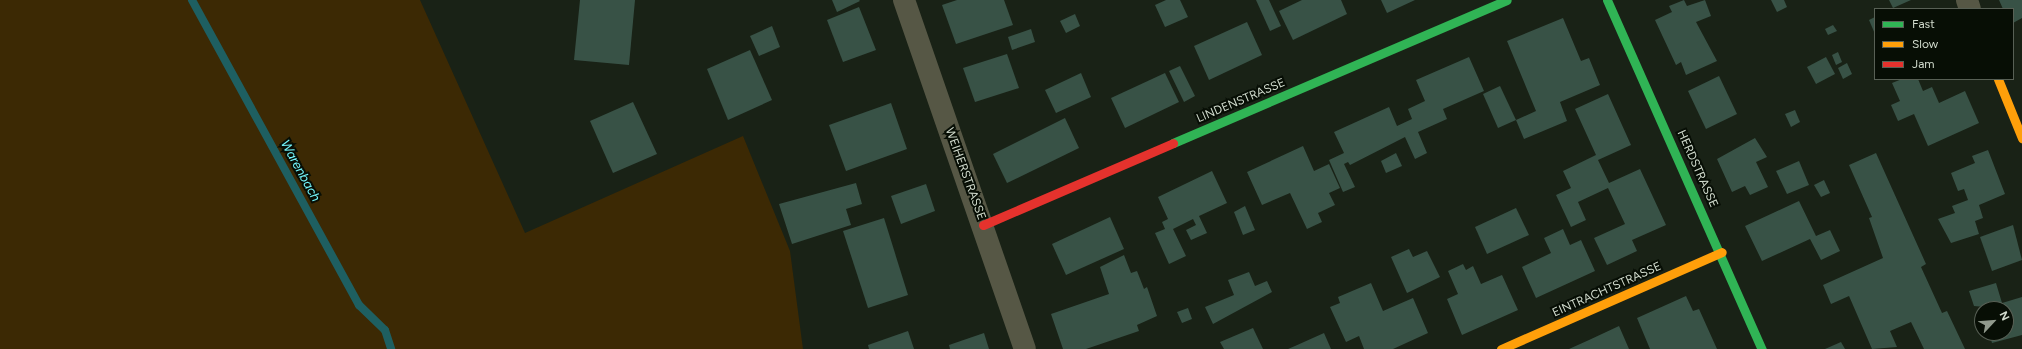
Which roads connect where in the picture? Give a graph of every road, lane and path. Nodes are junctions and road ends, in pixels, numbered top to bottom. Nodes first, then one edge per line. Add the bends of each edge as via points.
1 (904, 0) edge
2 (1507, 0) edge
3 (1607, 0) edge
4 (1998, 80) edge
5 (2022, 138) edge
6 (984, 225) junction
7 (1722, 252) junction
8 (1025, 349) edge
9 (1501, 349) edge
10 (1762, 349) edge

1 - 6 street, WEIHERSTRASSE
2 - 6 street, LINDENSTRASSE
3 - 7 street, HERDSTRASSE
4 - 5 street
6 - 8 street, WEIHERSTRASSE
7 - 9 street, EINTRACHTSTRASSE
7 - 10 street, HERDSTRASSE

